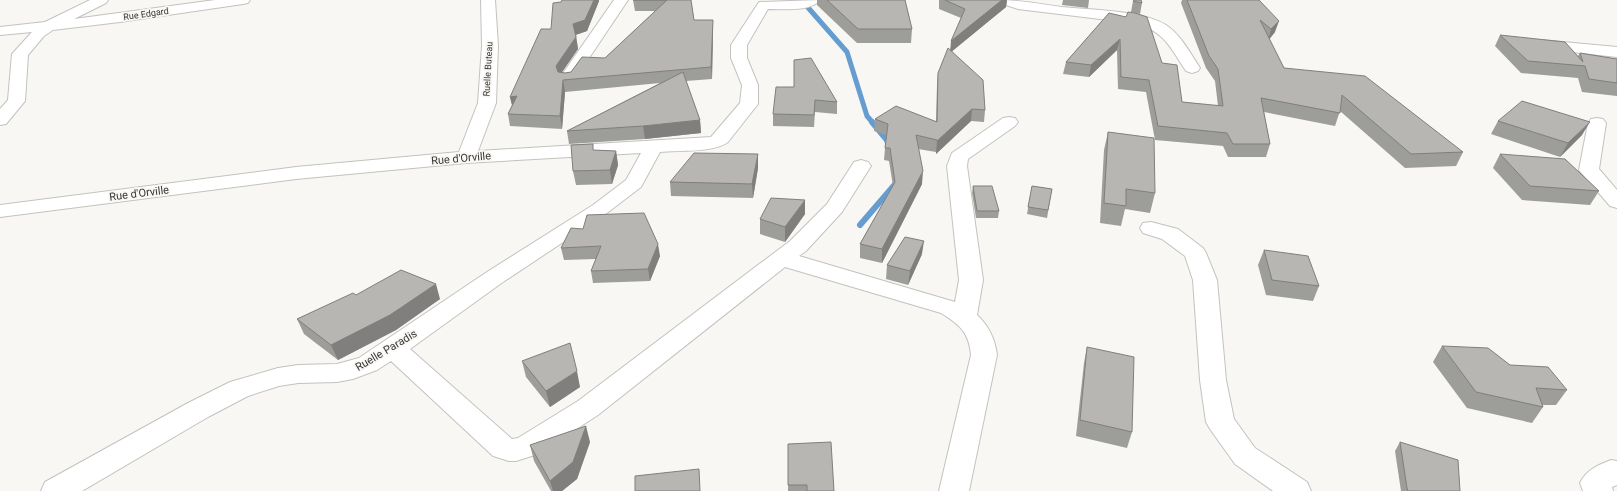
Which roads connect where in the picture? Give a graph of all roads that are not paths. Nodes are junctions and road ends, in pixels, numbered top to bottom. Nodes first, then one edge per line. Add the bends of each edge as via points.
1 (101, 0) edge
2 (243, 0) edge
3 (488, 0) edge
4 (621, 0) edge
5 (1005, 0) edge
6 (1019, 2) edge
7 (757, 3) edge
8 (807, 3) edge
9 (50, 26) junction
10 (0, 31) edge
11 (1530, 44) edge
12 (1617, 52) edge
13 (1192, 68) dead end
14 (567, 79) edge
15 (0, 120) edge
16 (1009, 122) dead end
17 (1597, 123) dead end
18 (654, 145) junction
19 (466, 157) junction
20 (861, 166) dead end
21 (1617, 202) edge
22 (0, 211) edge
23 (1150, 228) dead end
24 (783, 258) junction
25 (965, 316) junction
26 (393, 348) junction
27 (56, 491) edge
28 (954, 491) edge
29 (1296, 491) edge

1 - 9 street
2 - 9 street, Rue Edgard
3 - 19 street, Ruelle Buteau via 490,46 487,103
4 - 14 street
5 - 6 street
6 - 13 street via 1036,8 1133,19 1160,27
7 - 8 street, Rue d'Orville
7 - 18 street, Rue d'Orville via 739,45 739,58 750,85 749,104 718,141
9 - 10 street, Rue Edgard
9 - 15 street via 38,33 20,54 16,101
11 - 12 street
16 - 25 street via 959,157 957,166 971,280
17 - 21 street via 1589,170
18 - 19 street, Rue d'Orville
18 - 26 street, Ruelle Paradis via 634,183 600,210 495,277
19 - 22 street, Rue d'Orville via 296,173
20 - 24 street via 835,208
23 - 29 street via 1170,234 1195,252 1205,280 1213,380 1220,422 1245,456
24 - 25 street via 950,308
24 - 26 street via 588,408 528,446 516,450 503,448
25 - 28 street via 979,333 984,355
26 - 27 street, Ruelle Paradis via 368,364 352,370 278,377 238,389

